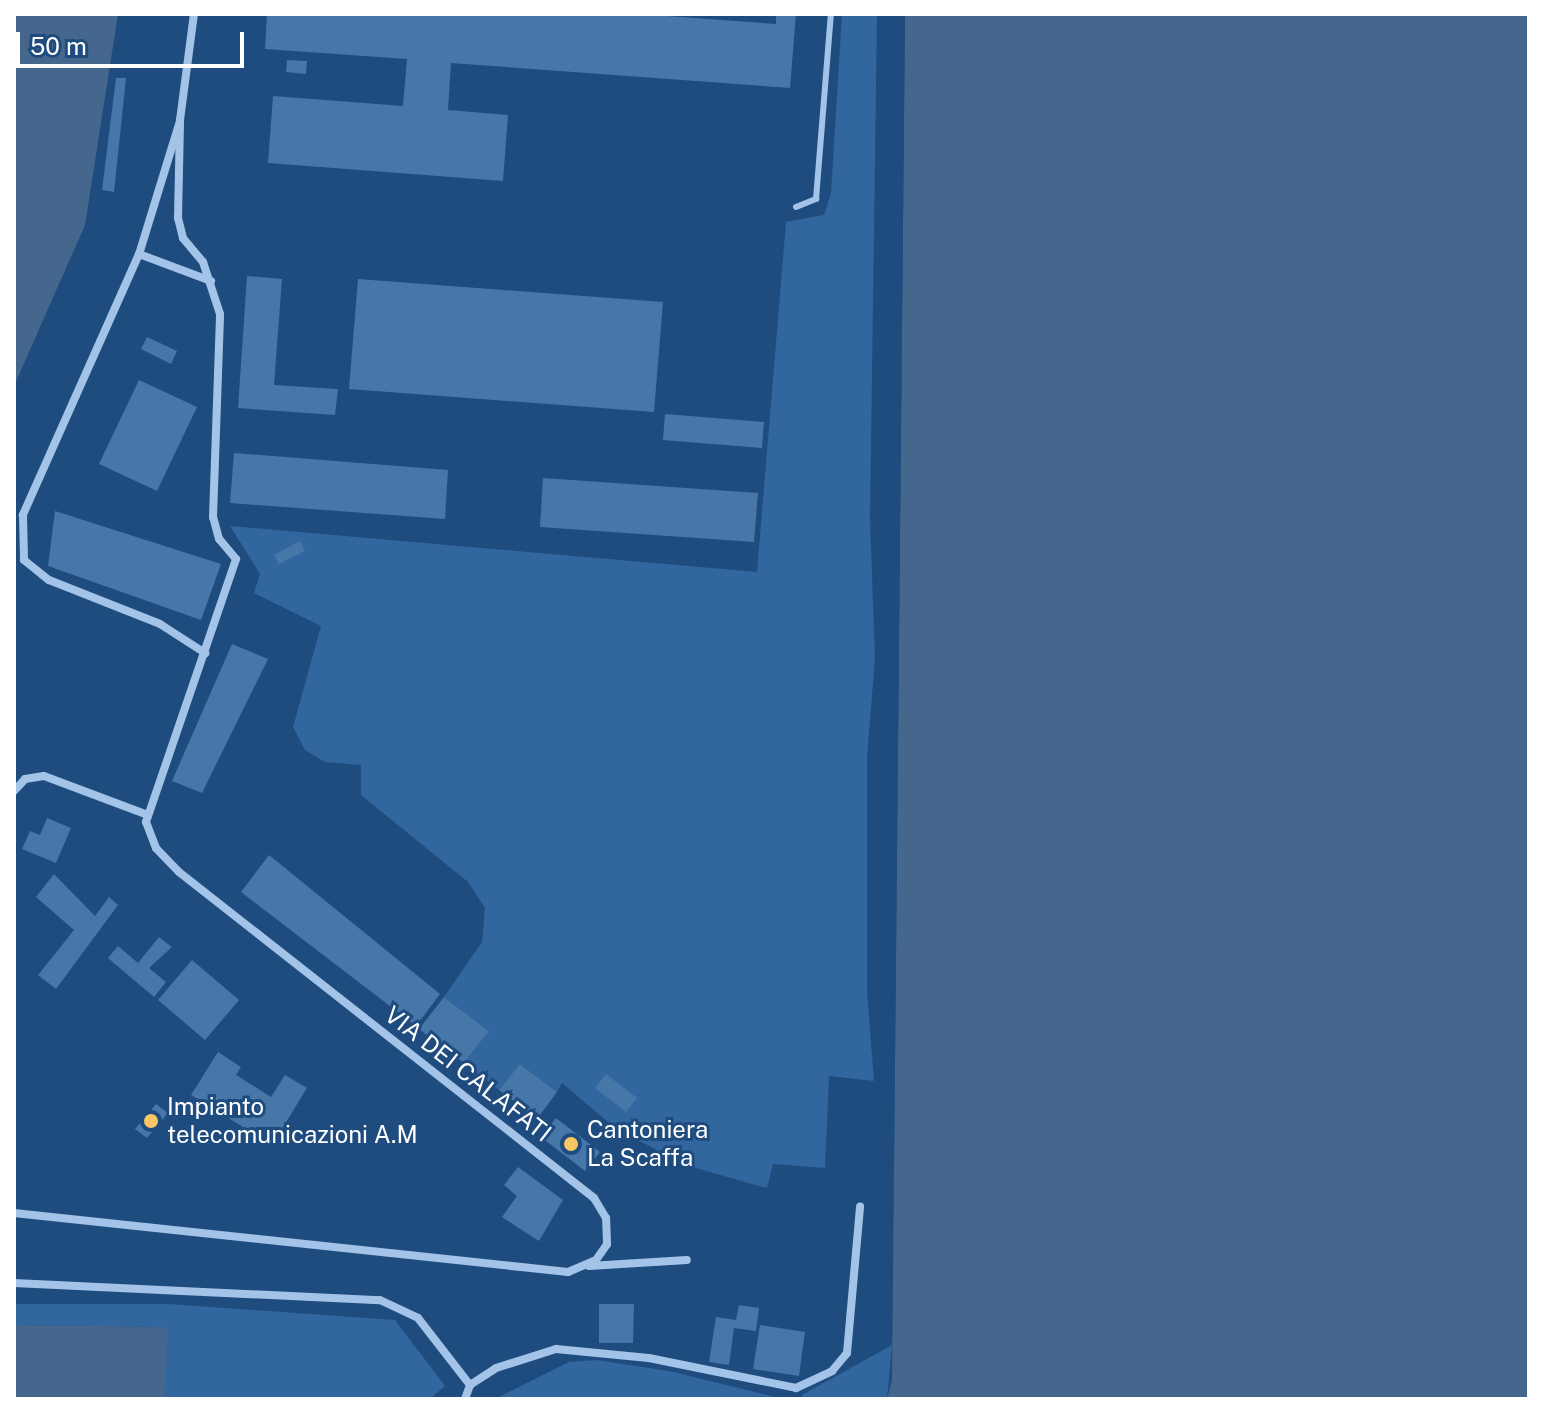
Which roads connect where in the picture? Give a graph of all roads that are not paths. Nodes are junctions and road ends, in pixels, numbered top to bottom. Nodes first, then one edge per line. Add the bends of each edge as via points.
1 (194, 14) edge
2 (831, 14) edge
3 (180, 120) junction
4 (796, 207) dead end
5 (139, 254) junction
6 (212, 281) junction
7 (205, 653) junction
8 (14, 791) edge
9 (148, 815) junction
10 (860, 1207) dead end
11 (14, 1213) edge
12 (687, 1260) dead end
13 (584, 1267) junction
14 (14, 1283) edge
15 (470, 1385) junction
16 (465, 1399) edge

1 - 3 street
2 - 4 lane via 816,199
3 - 5 street
3 - 6 street via 178,218 183,238
5 - 6 street
5 - 7 street via 23,515 24,560 49,580 160,624
6 - 7 street via 220,314 213,517 219,539 236,559
7 - 9 street
8 - 9 street via 25,779 44,776
9 - 13 street, VIA DEI CALAFATI via 156,848 179,872 594,1198 606,1218 607,1244
10 - 15 street via 847,1353 832,1371 796,1388 649,1358 556,1349 496,1368
11 - 13 street via 568,1272
12 - 13 street
14 - 15 street via 380,1300 418,1318
15 - 16 street

